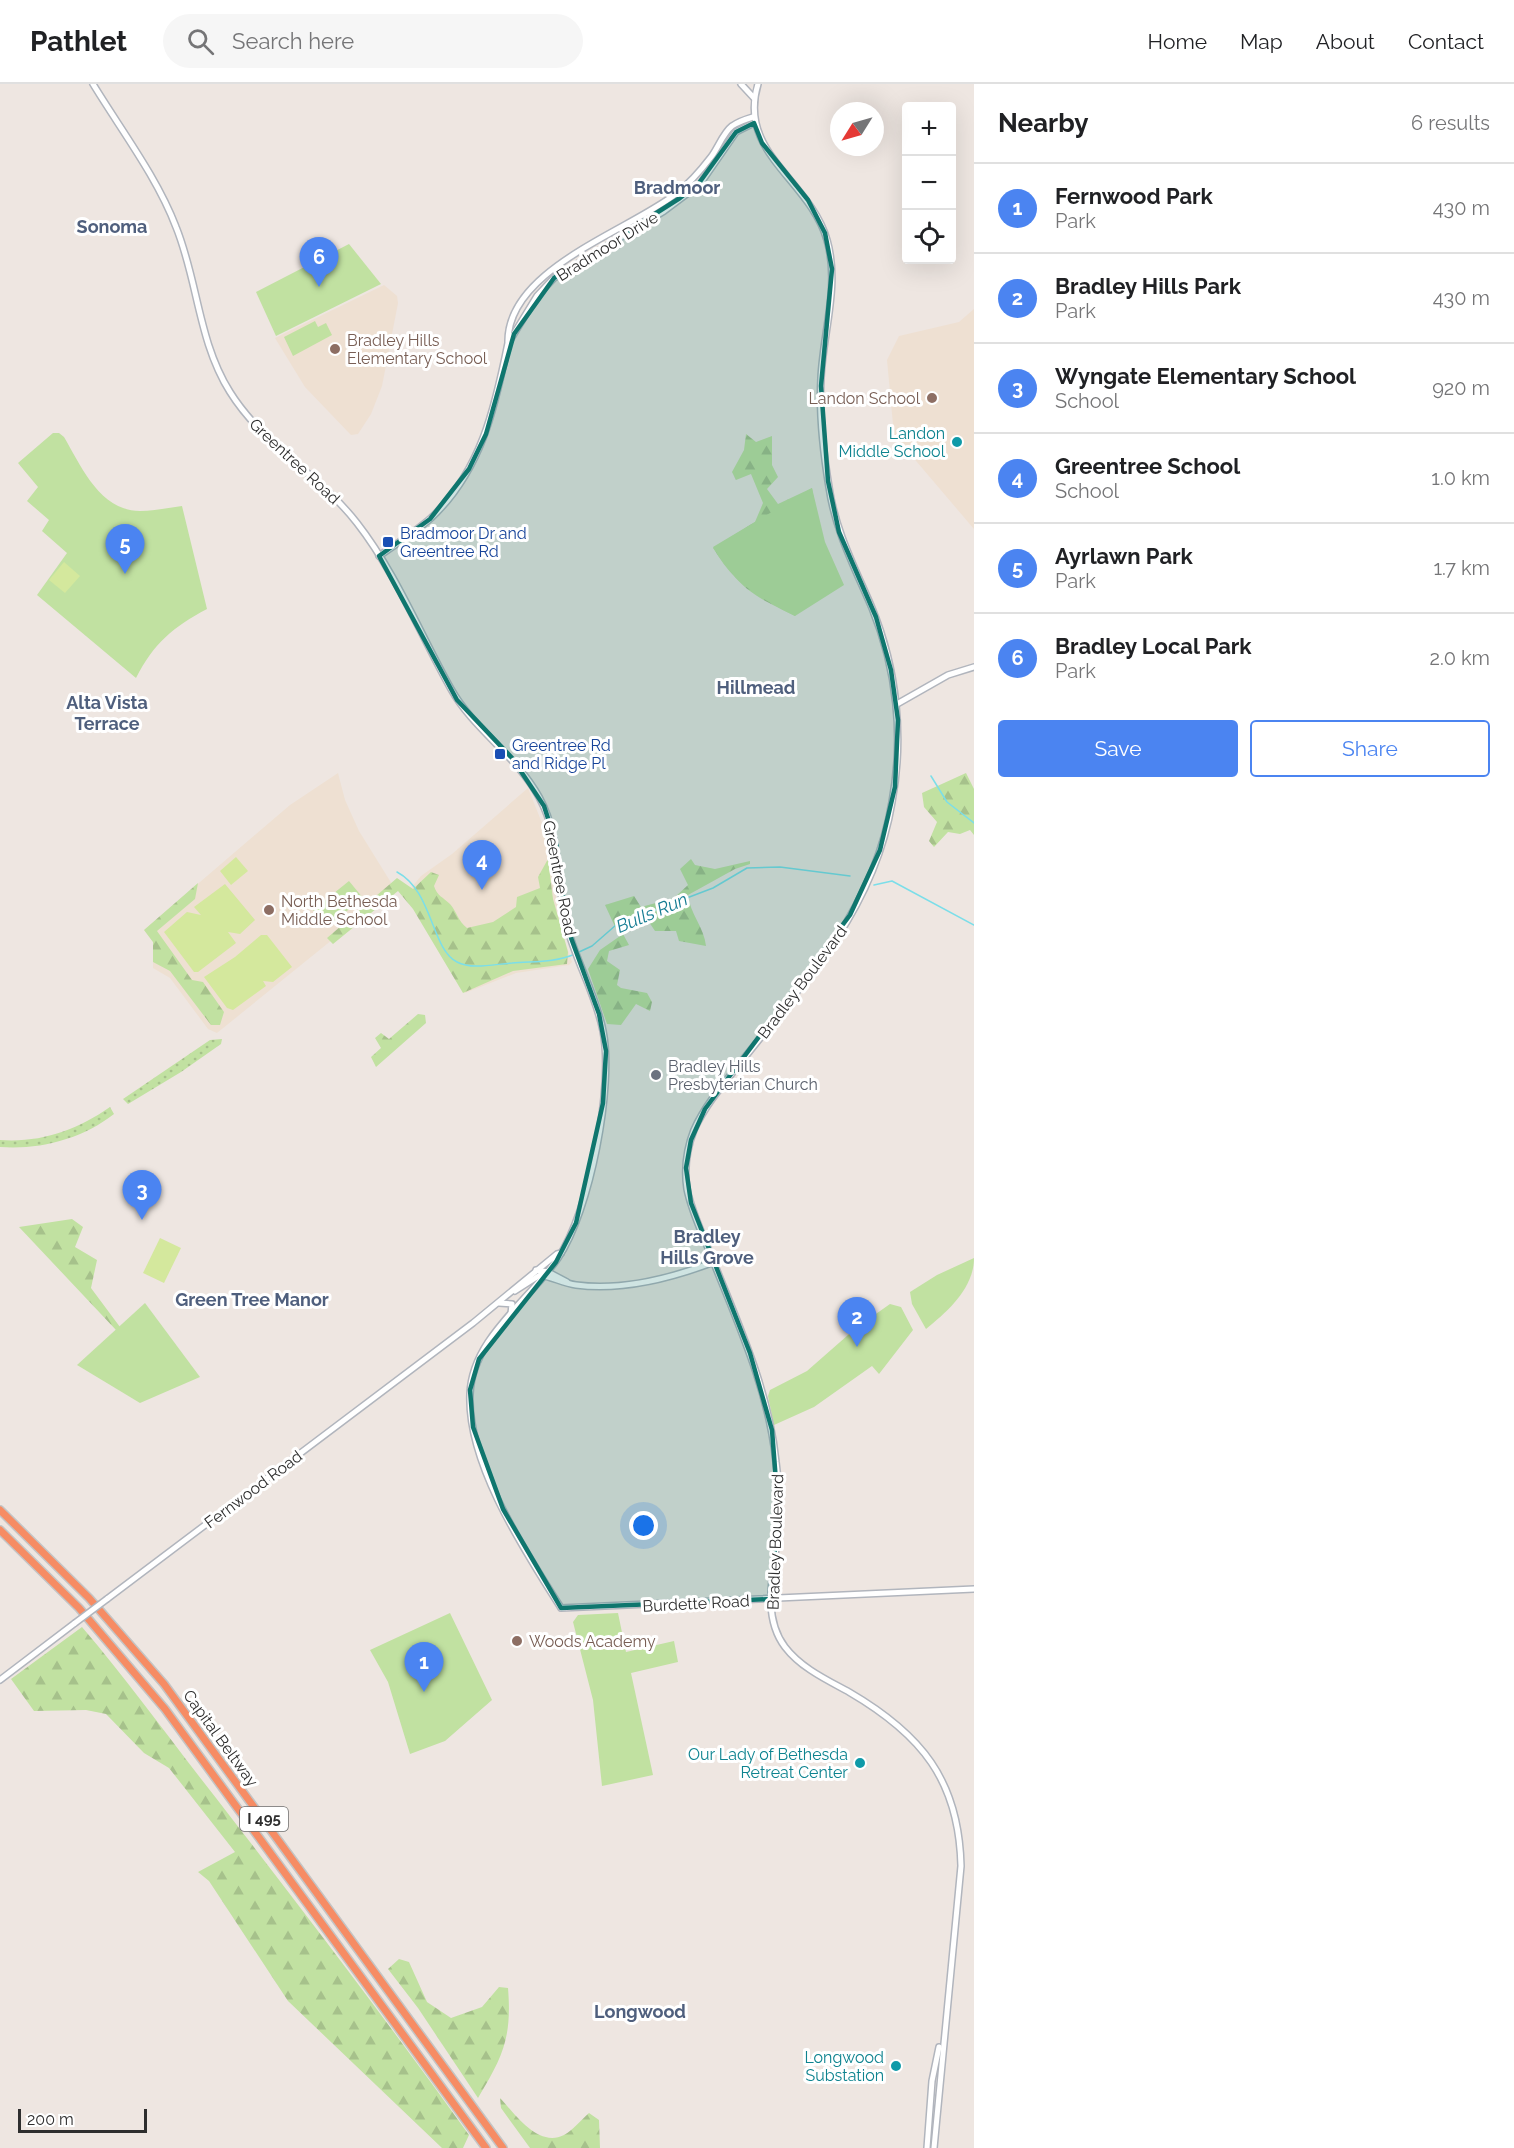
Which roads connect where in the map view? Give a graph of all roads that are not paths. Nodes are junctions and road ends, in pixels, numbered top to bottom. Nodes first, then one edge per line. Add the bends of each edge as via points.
1 (93, 84) edge
2 (741, 84) edge
3 (757, 86) edge
4 (754, 98) junction
5 (753, 120) junction
6 (696, 174) junction
7 (702, 179) junction
8 (691, 180) junction
9 (696, 185) junction
10 (508, 343) junction
11 (379, 556) junction
12 (974, 667) edge
13 (897, 704) junction
14 (561, 1254) junction
15 (714, 1262) junction
16 (536, 1270) junction
17 (546, 1274) junction
18 (505, 1296) junction
19 (497, 1303) junction
20 (511, 1314) junction
21 (0, 1510) edge
22 (0, 1530) edge
23 (974, 1589) edge
24 (771, 1599) junction
25 (561, 1608) joint
26 (0, 1680) edge
27 (944, 2021) junction
28 (486, 2148) edge
29 (503, 2148) edge
30 (927, 2148) edge
31 (934, 2148) edge

1 - 11 main road, Greentree Road via 176,224 208,345 230,392 264,435 337,500
2 - 3 main road
2 - 4 main road
3 - 4 main road, Bradley Boulevard
4 - 5 main road, Bradley Boulevard
5 - 6 main road via 730,128
5 - 7 main road via 736,132
5 - 13 main road, Bradley Boulevard via 766,149 812,207 828,242 831,285 821,394 829,489 839,532 879,627
6 - 7 main road
6 - 8 main road, Bradmoor Drive
7 - 9 main road, Bradmoor Drive
8 - 9 main road
8 - 10 main road, Bradmoor Drive via 661,204 548,271 517,311
9 - 10 main road, Bradmoor Drive via 664,211 554,278 537,296
10 - 11 main road, Bradmoor Drive via 491,421 469,469 430,519
11 - 14 main road, Greentree Road via 458,700 512,758 540,798 556,843 565,918 602,1024 606,1076 588,1185
12 - 13 main road via 942,678
13 - 15 main road, Bradley Boulevard via 892,805 883,843 865,887 833,943 710,1103 691,1140 686,1161 687,1188
14 - 16 main road, Fernwood Road
14 - 17 main road, Greentree Road
15 - 17 main road via 672,1277 596,1287 570,1284
15 - 24 main road, Bradley Boulevard via 756,1371 772,1430 778,1507
16 - 17 main road
16 - 18 main road, Fernwood Road
17 - 18 main road, Fernwood Road
17 - 20 main road, Greentree Road
18 - 19 main road, Fernwood Road
19 - 20 main road via 508,1302 513,1306
19 - 26 main road, Fernwood Road, bridge
20 - 25 main road, Greentree Road via 476,1367 470,1390 471,1413 502,1509
21 - 29 highway, Capital Beltway / I 495 via 89,1598 164,1684
22 - 28 highway, Capital Beltway / I 495 via 79,1608 165,1709
23 - 24 main road, Burdette Road
24 - 25 main road, Burdette Road
24 - 27 main road, Bradley Boulevard via 775,1628 790,1652 807,1668 895,1721 922,1750 943,1782 960,1839 961,1866
27 - 30 main road, Bradley Boulevard via 932,2081
27 - 31 main road, Bradley Boulevard

